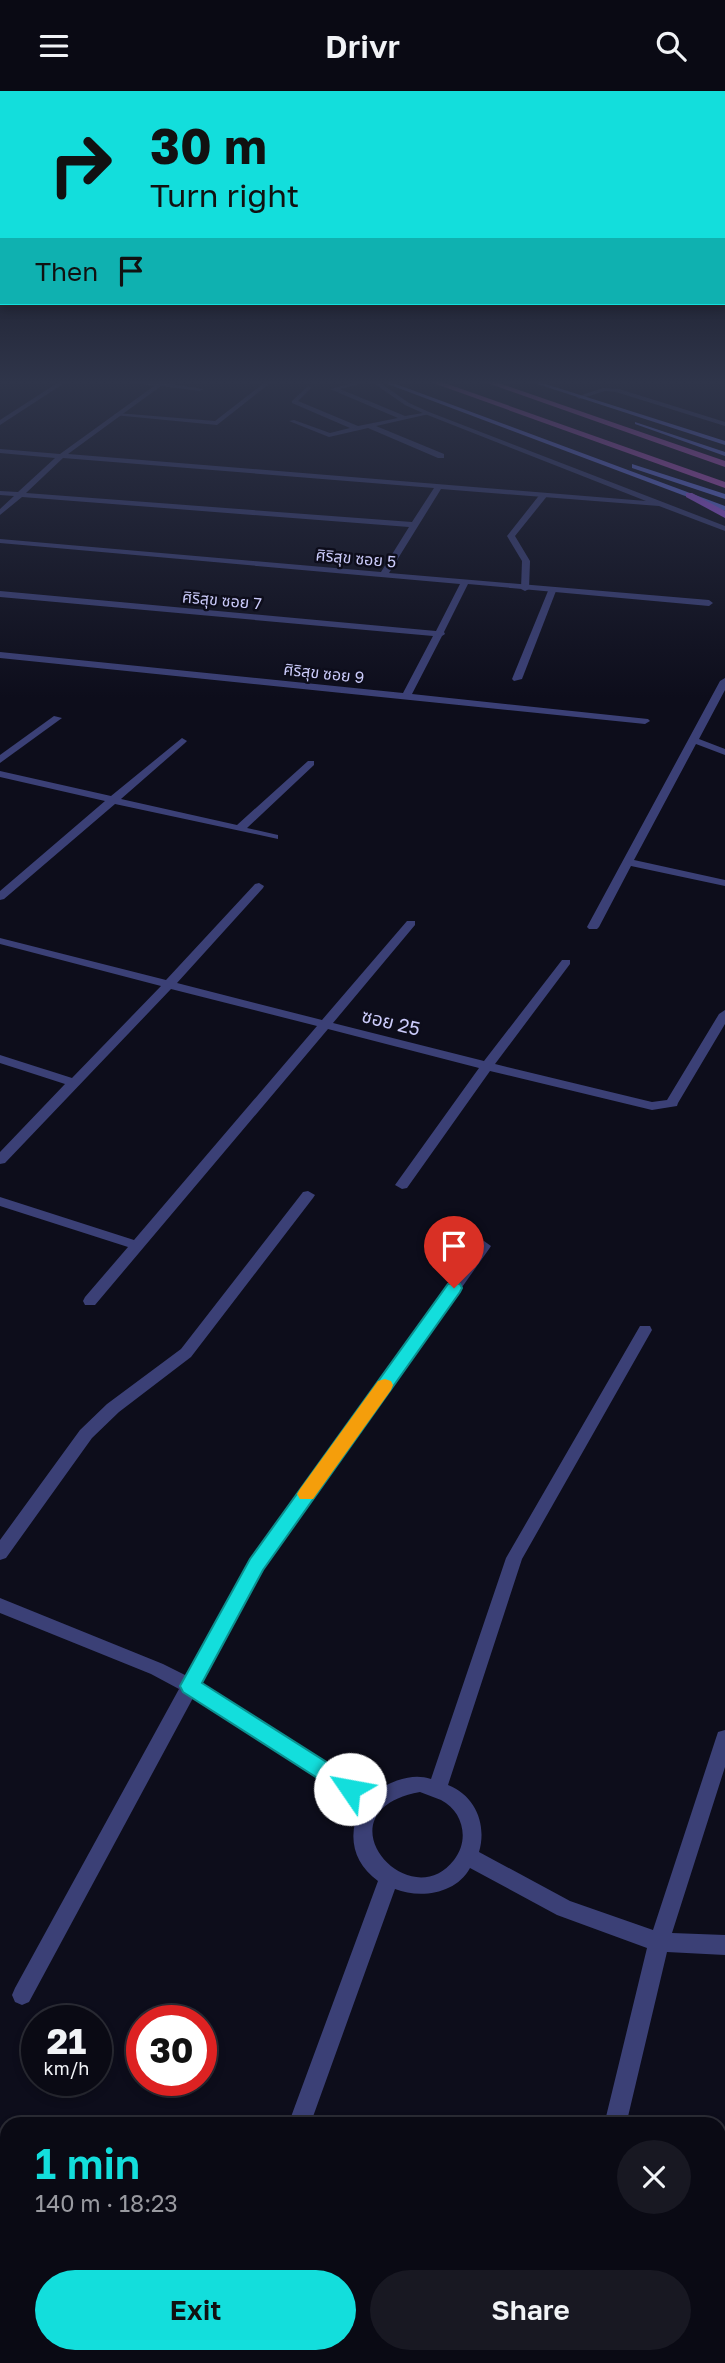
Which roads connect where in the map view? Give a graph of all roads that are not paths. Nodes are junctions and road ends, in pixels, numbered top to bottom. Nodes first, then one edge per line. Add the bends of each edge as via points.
1 (29, 486) edge
2 (439, 486) joint
3 (612, 486) edge
4 (677, 486) edge
5 (691, 491) junction
6 (0, 493) edge
7 (20, 494) junction
8 (544, 495) junction
9 (725, 497) edge
10 (657, 504) junction
11 (725, 509) edge
12 (0, 513) edge
13 (725, 515) edge
14 (415, 525) junction
15 (725, 529) edge
16 (0, 541) edge
17 (383, 575) junction
18 (465, 583) junction
19 (526, 589) junction
20 (552, 591) junction
21 (0, 594) edge
22 (709, 603) dead end
23 (441, 634) junction
24 (0, 655) edge
25 (517, 679) dead end
26 (725, 681) edge
27 (406, 697) junction
28 (57, 718) dead end
29 (645, 720) dead end
30 (694, 740) junction
31 (183, 741) dead end
32 (725, 752) edge
33 (0, 760) edge
34 (311, 763) dead end
35 (0, 774) edge
36 (111, 800) junction
37 (239, 829) junction
38 (274, 838) dead end
39 (630, 862) junction
40 (725, 883) edge
41 (259, 886) dead end
42 (0, 897) edge
43 (411, 923) dead end
44 (593, 927) dead end
45 (0, 941) edge
46 (566, 962) dead end
47 (169, 984) junction
48 (725, 1014) edge
49 (327, 1025) junction
50 (0, 1059) edge
51 (487, 1066) junction
52 (74, 1083) junction
53 (0, 1160) edge
54 (402, 1185) dead end
55 (308, 1195) dead end
56 (0, 1201) edge
57 (139, 1246) junction
58 (484, 1246) dead end
59 (90, 1301) dead end
60 (645, 1330) dead end
61 (0, 1553) edge
62 (0, 1605) edge
63 (190, 1686) junction
64 (725, 1738) edge
65 (438, 1787) junction
66 (373, 1804) junction
67 (469, 1857) junction
68 (389, 1877) junction
69 (659, 1942) junction
70 (725, 1945) edge
71 (22, 1995) dead end
72 (302, 2117) edge
73 (617, 2117) edge

1 - 7 street
2 - 8 street
2 - 14 street
3 - 10 street
4 - 5 main road
5 - 9 main road
5 - 11 main road
5 - 13 main road
6 - 7 street
7 - 12 street
7 - 14 street
8 - 10 street
8 - 19 street via 511,536 526,561
10 - 15 street
14 - 17 street
16 - 17 street, ศิริสุข ซอย 5
17 - 18 street, ศิริสุข ซอย 5
18 - 19 street, ศิริสุข ซอย 5
18 - 23 street
19 - 20 street, ศิริสุข ซอย 5
20 - 22 street, ศิริสุข ซอย 5
20 - 25 street
21 - 23 street, ศิริสุข ซอย 7
23 - 27 street
24 - 27 street, ศิริสุข ซอย 9
26 - 30 street
27 - 29 street, ศิริสุข ซอย 9
28 - 33 street
30 - 32 street
30 - 39 street
31 - 36 street
34 - 37 street
35 - 36 street
36 - 37 street
36 - 42 street
37 - 38 street
39 - 40 street
39 - 44 street
41 - 47 street
43 - 49 street
45 - 47 street, ซอย 25
46 - 51 street
47 - 49 street, ซอย 25
47 - 52 street
48 - 51 street, ซอย 25 via 668,1106
49 - 51 street, ซอย 25
49 - 57 street
50 - 52 street
51 - 54 street
52 - 53 street
55 - 61 street via 186,1353 86,1434
56 - 57 street
57 - 59 street
58 - 63 street via 257,1565
60 - 65 street via 514,1558
62 - 63 street
63 - 66 street
63 - 71 street
64 - 69 street
65 - 66 street via 402,1786
65 - 67 street via 466,1808 473,1824
66 - 68 street via 362,1835 375,1866
67 - 68 street via 458,1871 425,1885
67 - 69 street via 564,1908
68 - 72 street
69 - 70 street
69 - 73 street

